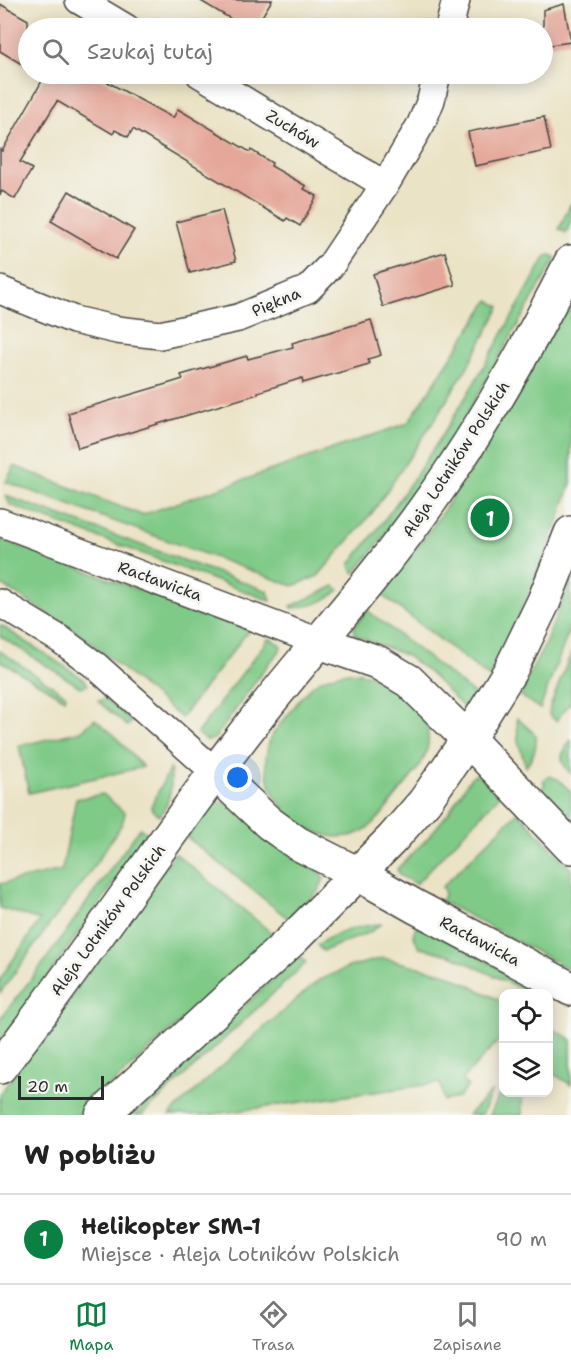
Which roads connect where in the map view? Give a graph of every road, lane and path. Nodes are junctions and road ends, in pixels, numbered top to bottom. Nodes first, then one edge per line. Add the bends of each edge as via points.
1 (79, 0) edge
2 (456, 0) edge
3 (109, 18) edge
4 (452, 18) edge
5 (217, 84) edge
6 (435, 84) edge
7 (385, 185) junction
8 (571, 262) edge
9 (0, 290) edge
10 (0, 522) edge
11 (571, 533) edge
12 (0, 603) edge
13 (319, 642) junction
14 (468, 739) junction
15 (215, 772) junction
16 (571, 847) edge
17 (358, 874) junction
18 (571, 989) edge
19 (0, 1067) edge
20 (102, 1115) edge

1 - 3 street
2 - 4 street
5 - 7 street, Zuchów
6 - 7 street, Piękna via 421,124
7 - 9 street, Piękna via 331,265 308,289 238,318 160,335 117,330 74,320
8 - 13 street, Aleja Lotników Polskich via 514,369 450,473 379,570
10 - 13 street, Racławicka
11 - 14 street via 515,661
12 - 15 street via 96,666
13 - 14 street via 377,662 402,676
13 - 15 street, Aleja Lotników Polskich
14 - 16 street
14 - 17 street via 425,801
15 - 17 street, Racławicka via 283,834
15 - 19 street, Aleja Lotników Polskich
17 - 18 street, Racławicka
17 - 20 street

